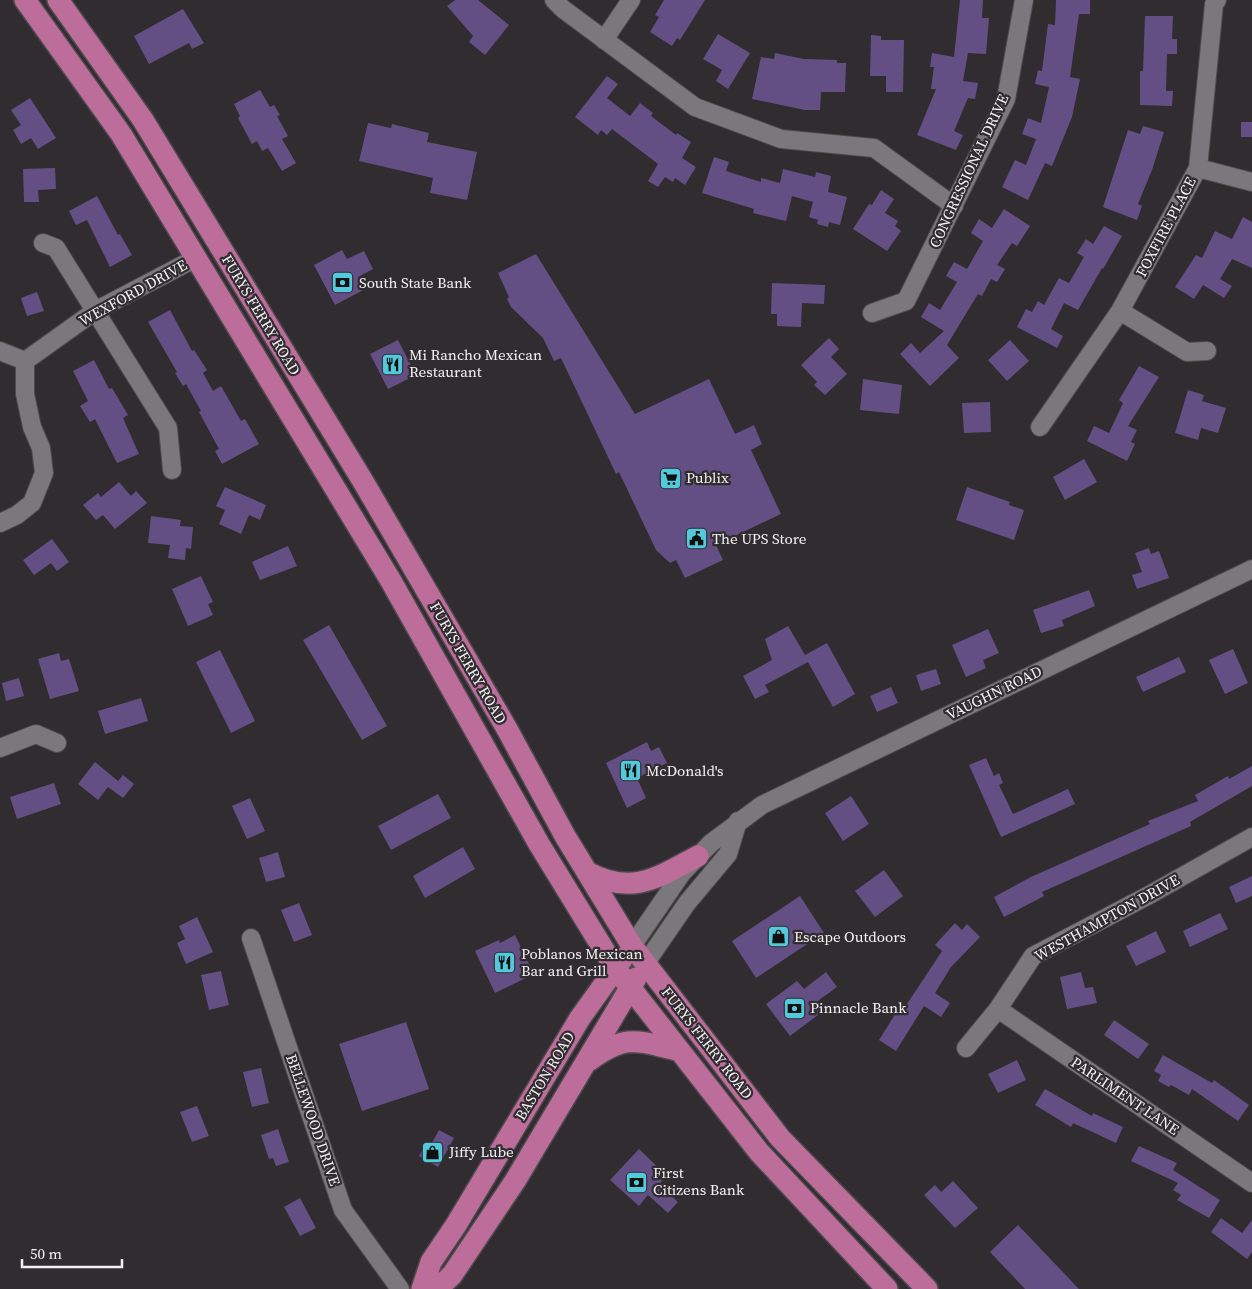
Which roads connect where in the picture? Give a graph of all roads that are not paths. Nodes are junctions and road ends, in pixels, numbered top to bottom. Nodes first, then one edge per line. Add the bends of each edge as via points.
1 (25, 0) edge
2 (58, 0) edge
3 (554, 0) edge
4 (631, 0) edge
5 (1024, 0) edge
6 (1217, 0) edge
7 (604, 40) junction
8 (1198, 168) junction
9 (1252, 182) edge
10 (954, 206) junction
11 (43, 243) dead end
12 (196, 258) junction
13 (95, 311) junction
14 (1120, 311) junction
15 (872, 313) dead end
16 (0, 351) edge
17 (1207, 351) dead end
18 (25, 361) junction
19 (1040, 427) dead end
20 (172, 470) dead end
21 (0, 524) edge
22 (1252, 569) edge
23 (57, 743) dead end
24 (0, 748) edge
25 (738, 821) junction
26 (1252, 837) edge
27 (698, 856) junction
28 (587, 872) junction
29 (251, 938) dead end
30 (632, 946) junction
31 (645, 964) junction
32 (615, 968) junction
33 (630, 988) junction
34 (998, 1008) junction
35 (966, 1048) dead end
36 (680, 1051) junction
37 (585, 1063) junction
38 (1252, 1183) edge
39 (400, 1289) edge
40 (422, 1289) edge
41 (437, 1289) edge
42 (887, 1289) edge
43 (926, 1289) edge

1 - 12 main road, FURYS FERRY ROAD via 121,134
2 - 28 main road, FURYS FERRY ROAD via 142,120 364,483
3 - 7 street
4 - 7 street
5 - 10 street, CONGRESSIONAL DRIVE via 1006,99
6 - 8 street, FOXFIRE PLACE via 1214,4
7 - 10 street via 695,107 782,139 874,148
8 - 9 street
8 - 14 street, FOXFIRE PLACE
10 - 15 street, CONGRESSIONAL DRIVE via 906,301
11 - 13 street via 56,248
12 - 13 street, WEXFORD DRIVE
12 - 32 main road, FURYS FERRY ROAD via 391,581 539,844
13 - 18 street, WEXFORD DRIVE
13 - 20 street via 168,428
14 - 17 street via 1187,352
14 - 19 street, FOXFIRE PLACE
16 - 18 street
18 - 21 street via 25,394 32,427 41,448 44,473 32,503
22 - 25 street, VAUGHN ROAD via 762,805
23 - 24 street via 36,734
25 - 27 street, VAUGHN ROAD
25 - 31 street via 728,854 687,903
26 - 34 street, WESTHAMPTON DRIVE via 1032,956
27 - 28 main road via 659,878 628,885 604,882
27 - 30 street, VAUGHN ROAD via 682,873
28 - 30 main road, FURYS FERRY ROAD
29 - 39 street, BELLEWOOD DRIVE via 343,1210
30 - 31 main road, FURYS FERRY ROAD
30 - 32 main road, BASTON ROAD
31 - 33 main road, BASTON ROAD
31 - 43 main road, FURYS FERRY ROAD via 780,1138
32 - 33 main road, FURYS FERRY ROAD
32 - 40 main road, BASTON ROAD via 580,1018 431,1262
33 - 36 main road, FURYS FERRY ROAD
33 - 37 main road, BASTON ROAD
34 - 35 street, WESTHAMPTON DRIVE
34 - 38 street, PARLIMENT LANE
36 - 37 main road via 636,1040 609,1046
36 - 42 main road, FURYS FERRY ROAD via 759,1152
37 - 41 main road, BASTON ROAD via 516,1181 452,1275

